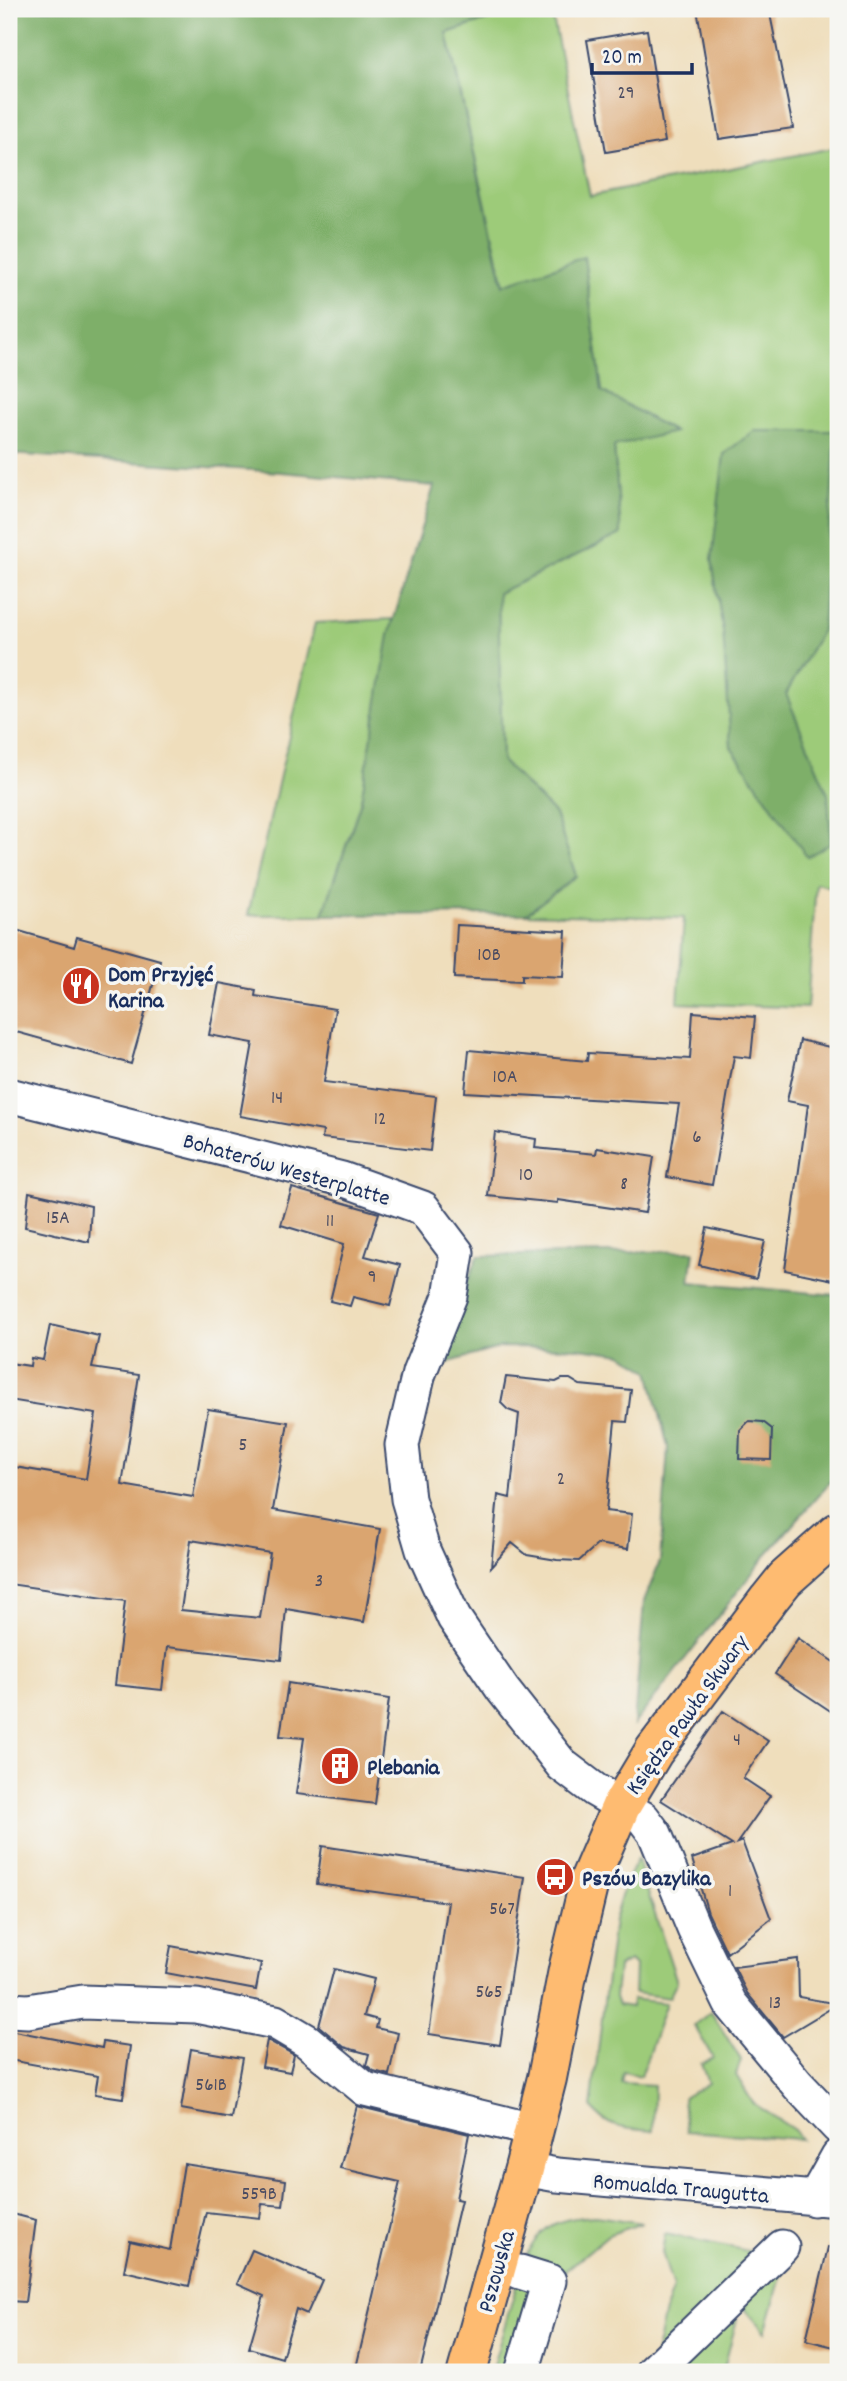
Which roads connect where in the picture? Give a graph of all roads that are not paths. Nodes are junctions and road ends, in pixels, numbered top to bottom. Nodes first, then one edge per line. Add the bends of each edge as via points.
1 (9, 1095) edge
2 (838, 1532) edge
3 (621, 1806) junction
4 (9, 2010) edge
5 (838, 2127) edge
6 (533, 2130) junction
7 (838, 2156) edge
8 (524, 2169) junction
9 (826, 2199) edge
10 (782, 2247) dead end
11 (542, 2279) dead end
12 (467, 2372) edge
13 (522, 2372) edge
14 (653, 2372) edge

1 - 3 street, Bohaterów Westerplatte via 342,1179 423,1208 457,1253 450,1296 419,1373 402,1445 408,1499 423,1550 454,1618 503,1690 562,1765
2 - 3 main road, Księdza Pawła Skwary via 769,1599 654,1751
3 - 5 street, Bohaterów Westerplatte via 643,1818 655,1834 730,2003
3 - 6 main road, Księdza Pawła Skwary via 590,1878
4 - 6 street via 83,2002 196,2006 275,2022 365,2089
6 - 8 main road, Księdza Pawła Skwary
7 - 9 street
8 - 9 street, Romualda Traugutta
8 - 12 main road, Pszowska
10 - 14 street
11 - 13 street

